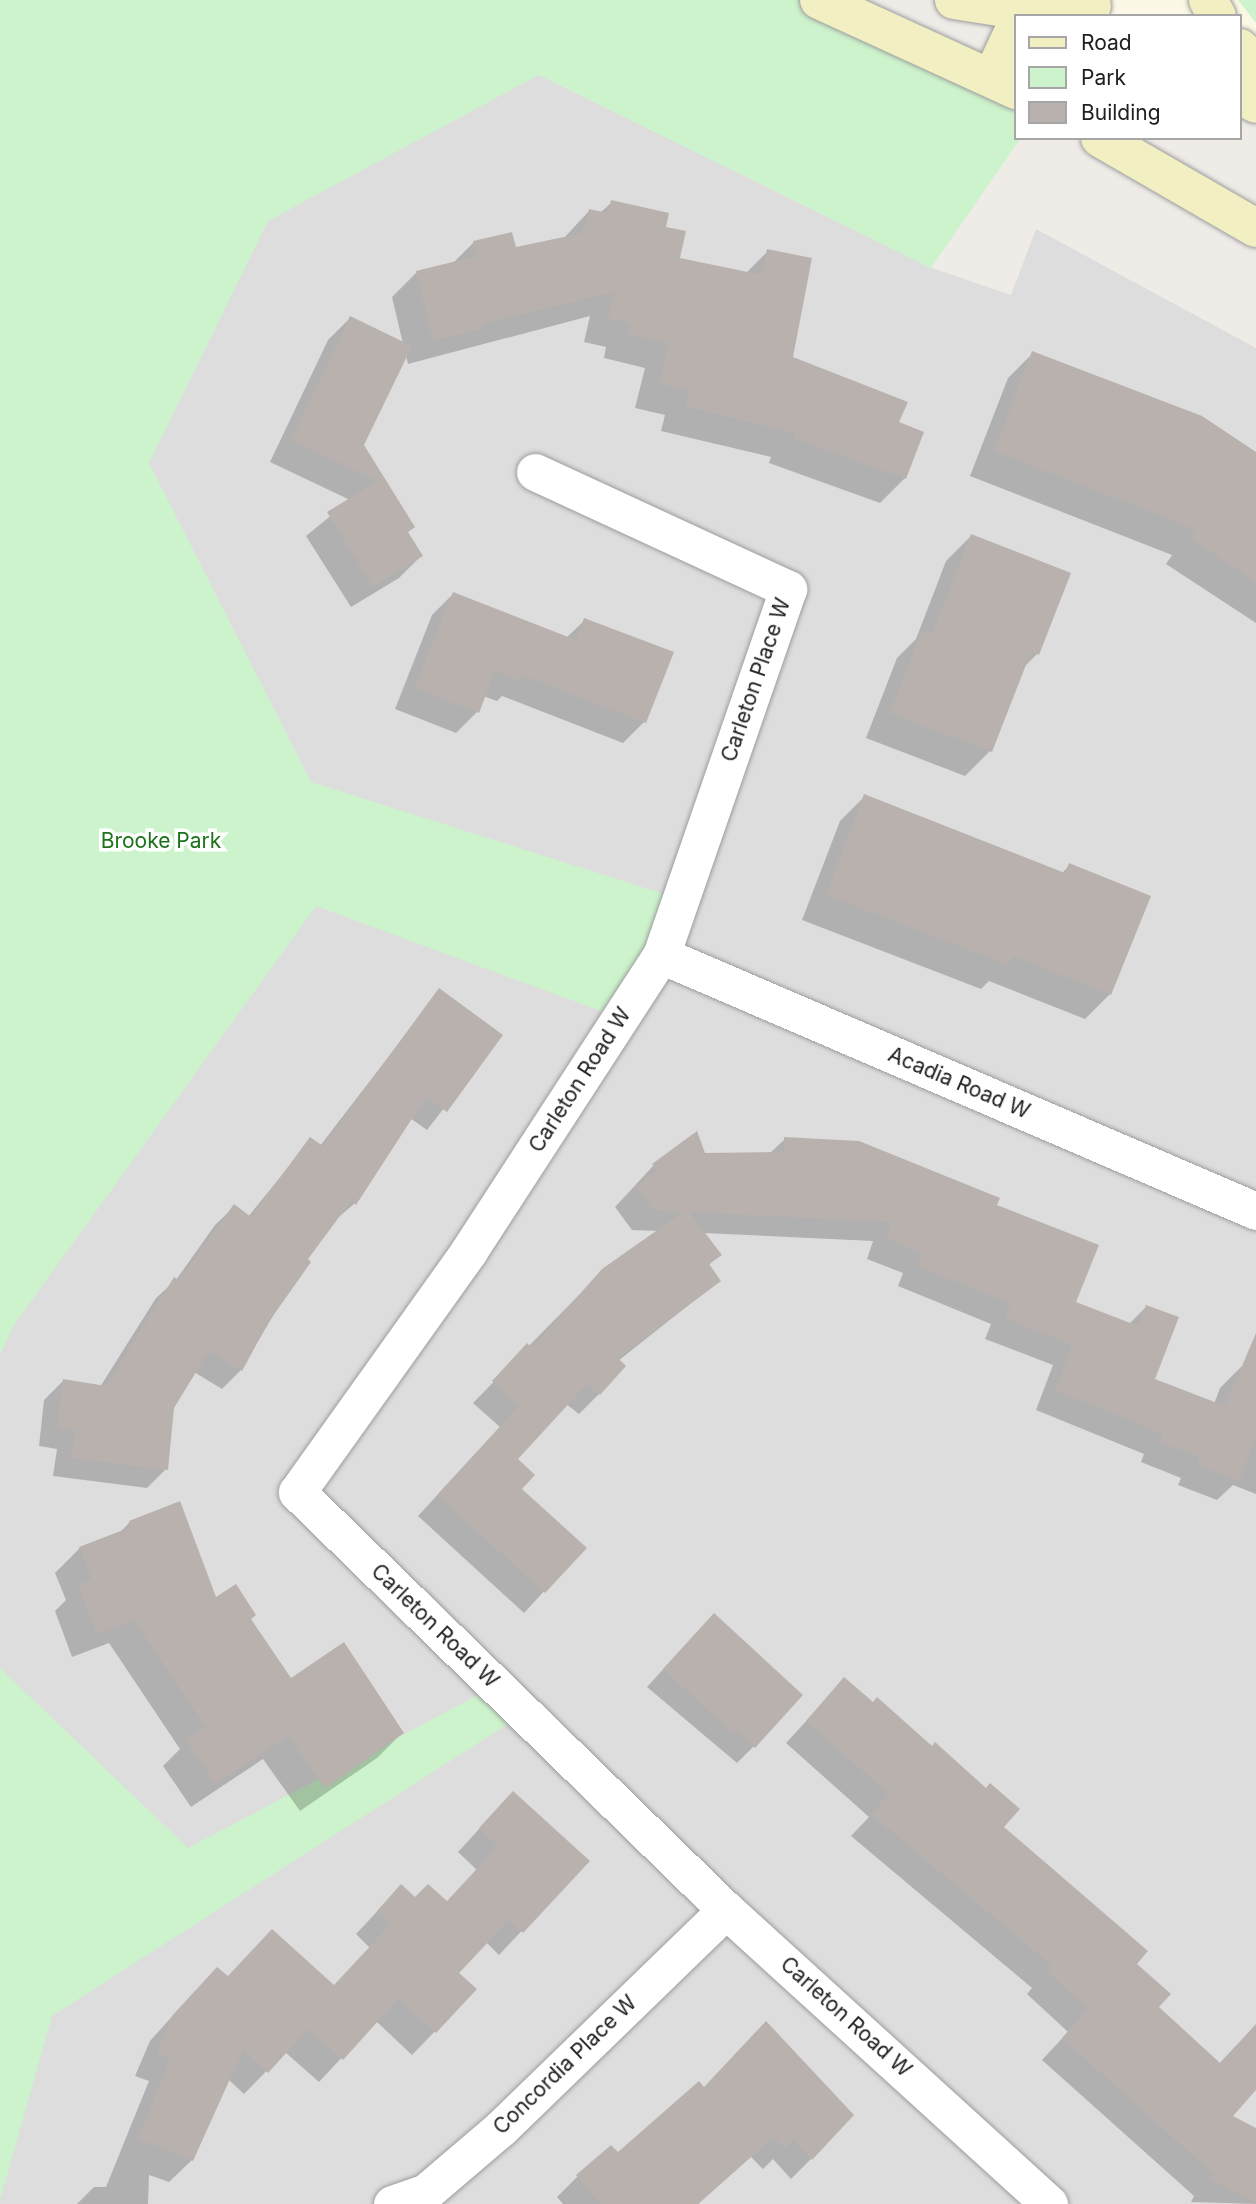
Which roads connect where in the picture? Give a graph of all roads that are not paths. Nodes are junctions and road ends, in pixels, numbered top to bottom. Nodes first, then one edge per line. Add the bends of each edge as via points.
1 (819, 0) edge
2 (954, 0) edge
3 (1092, 8) edge
4 (1023, 13) edge
5 (1014, 47) edge
6 (1242, 50) edge
7 (1256, 67) edge
8 (1004, 84) edge
9 (1103, 140) edge
10 (1256, 228) edge
11 (535, 472) dead end
12 (661, 955) junction
13 (1256, 1211) edge
14 (726, 1910) junction
15 (392, 2204) edge
16 (1049, 2204) edge

1 - 8 main road
2 - 4 main road
3 - 4 main road
5 - 8 main road
6 - 7 main road
9 - 10 main road
11 - 12 street, Carleton Place W via 788,589
12 - 13 street, Acadia Road W
12 - 14 street, Carleton Road W via 469,1251 297,1492
14 - 15 street, Concordia Place W via 501,2128 426,2192
14 - 16 street, Carleton Road W

